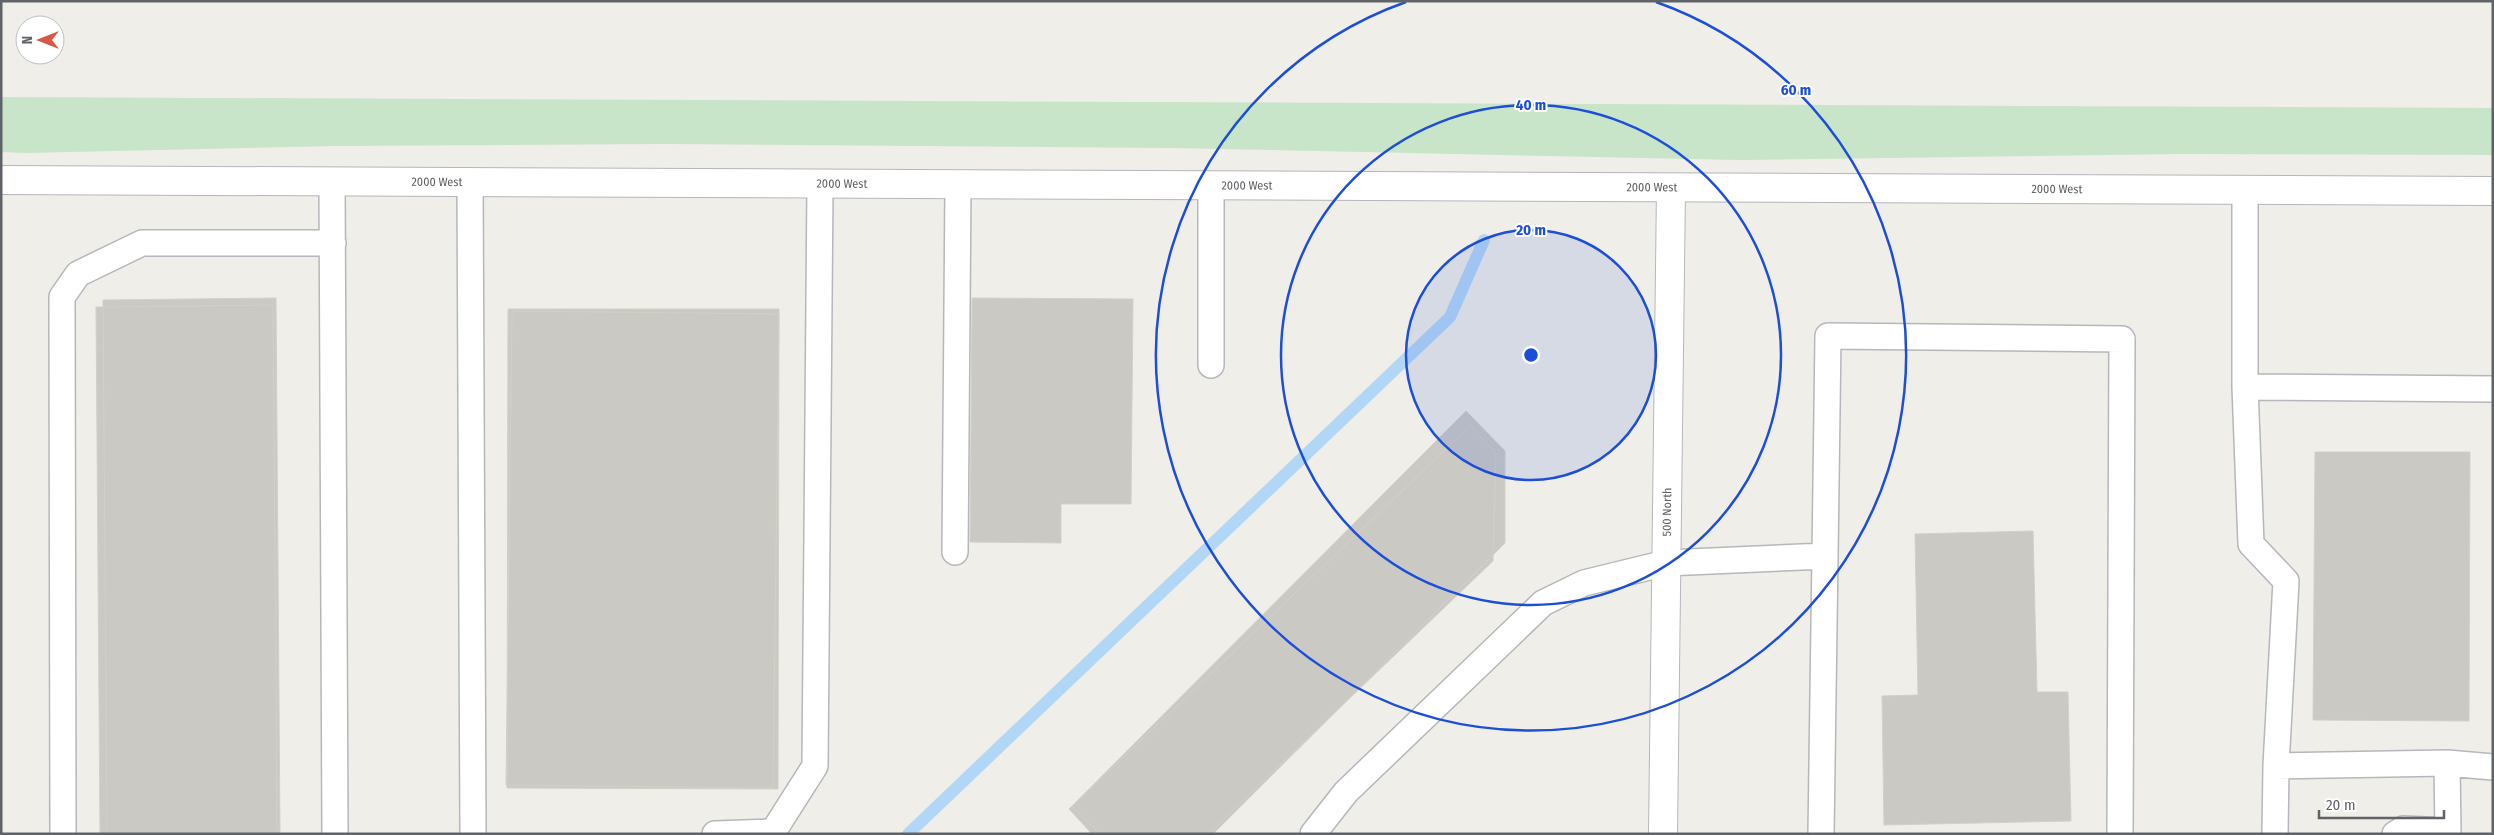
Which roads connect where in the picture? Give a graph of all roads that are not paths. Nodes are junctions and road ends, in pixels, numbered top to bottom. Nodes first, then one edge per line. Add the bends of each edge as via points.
1 (1, 180) edge
2 (332, 181) junction
3 (470, 181) junction
4 (820, 185) junction
5 (958, 185) junction
6 (1211, 186) junction
7 (1671, 188) junction
8 (2245, 190) junction
9 (2493, 191) edge
10 (332, 243) junction
11 (1211, 365) dead end
12 (2245, 387) junction
13 (2493, 389) edge
14 (955, 552) dead end
15 (1825, 556) junction
16 (1666, 563) junction
17 (2447, 763) junction
18 (2276, 766) junction
19 (2493, 767) edge
20 (2448, 832) edge
21 (62, 834) edge
22 (335, 834) edge
23 (473, 834) edge
24 (715, 834) edge
25 (1313, 834) edge
26 (1663, 834) edge
27 (1821, 834) edge
28 (2120, 834) edge
29 (2275, 834) edge
30 (2395, 834) edge

1 - 2 street, 2000 West
2 - 3 street, 2000 West
2 - 10 lane
3 - 4 street, 2000 West
3 - 23 lane
4 - 5 street, 2000 West
4 - 24 lane via 815,766 773,832
5 - 6 street, 2000 West
5 - 14 lane
6 - 7 street, 2000 West
6 - 11 lane
7 - 8 street, 2000 West
7 - 16 street, 500 North
8 - 9 street, 2000 West
8 - 12 lane
10 - 21 lane via 142,243 78,274 62,297
10 - 22 lane
12 - 13 lane
12 - 18 lane via 2251,544 2286,580
15 - 16 lane
15 - 27 lane
15 - 28 lane via 1828,336 2122,339
16 - 25 lane via 1584,583 1543,604 1346,792
16 - 26 street, 500 North
17 - 18 lane
17 - 19 lane
17 - 20 lane
18 - 29 lane
20 - 30 lane via 2403,829

